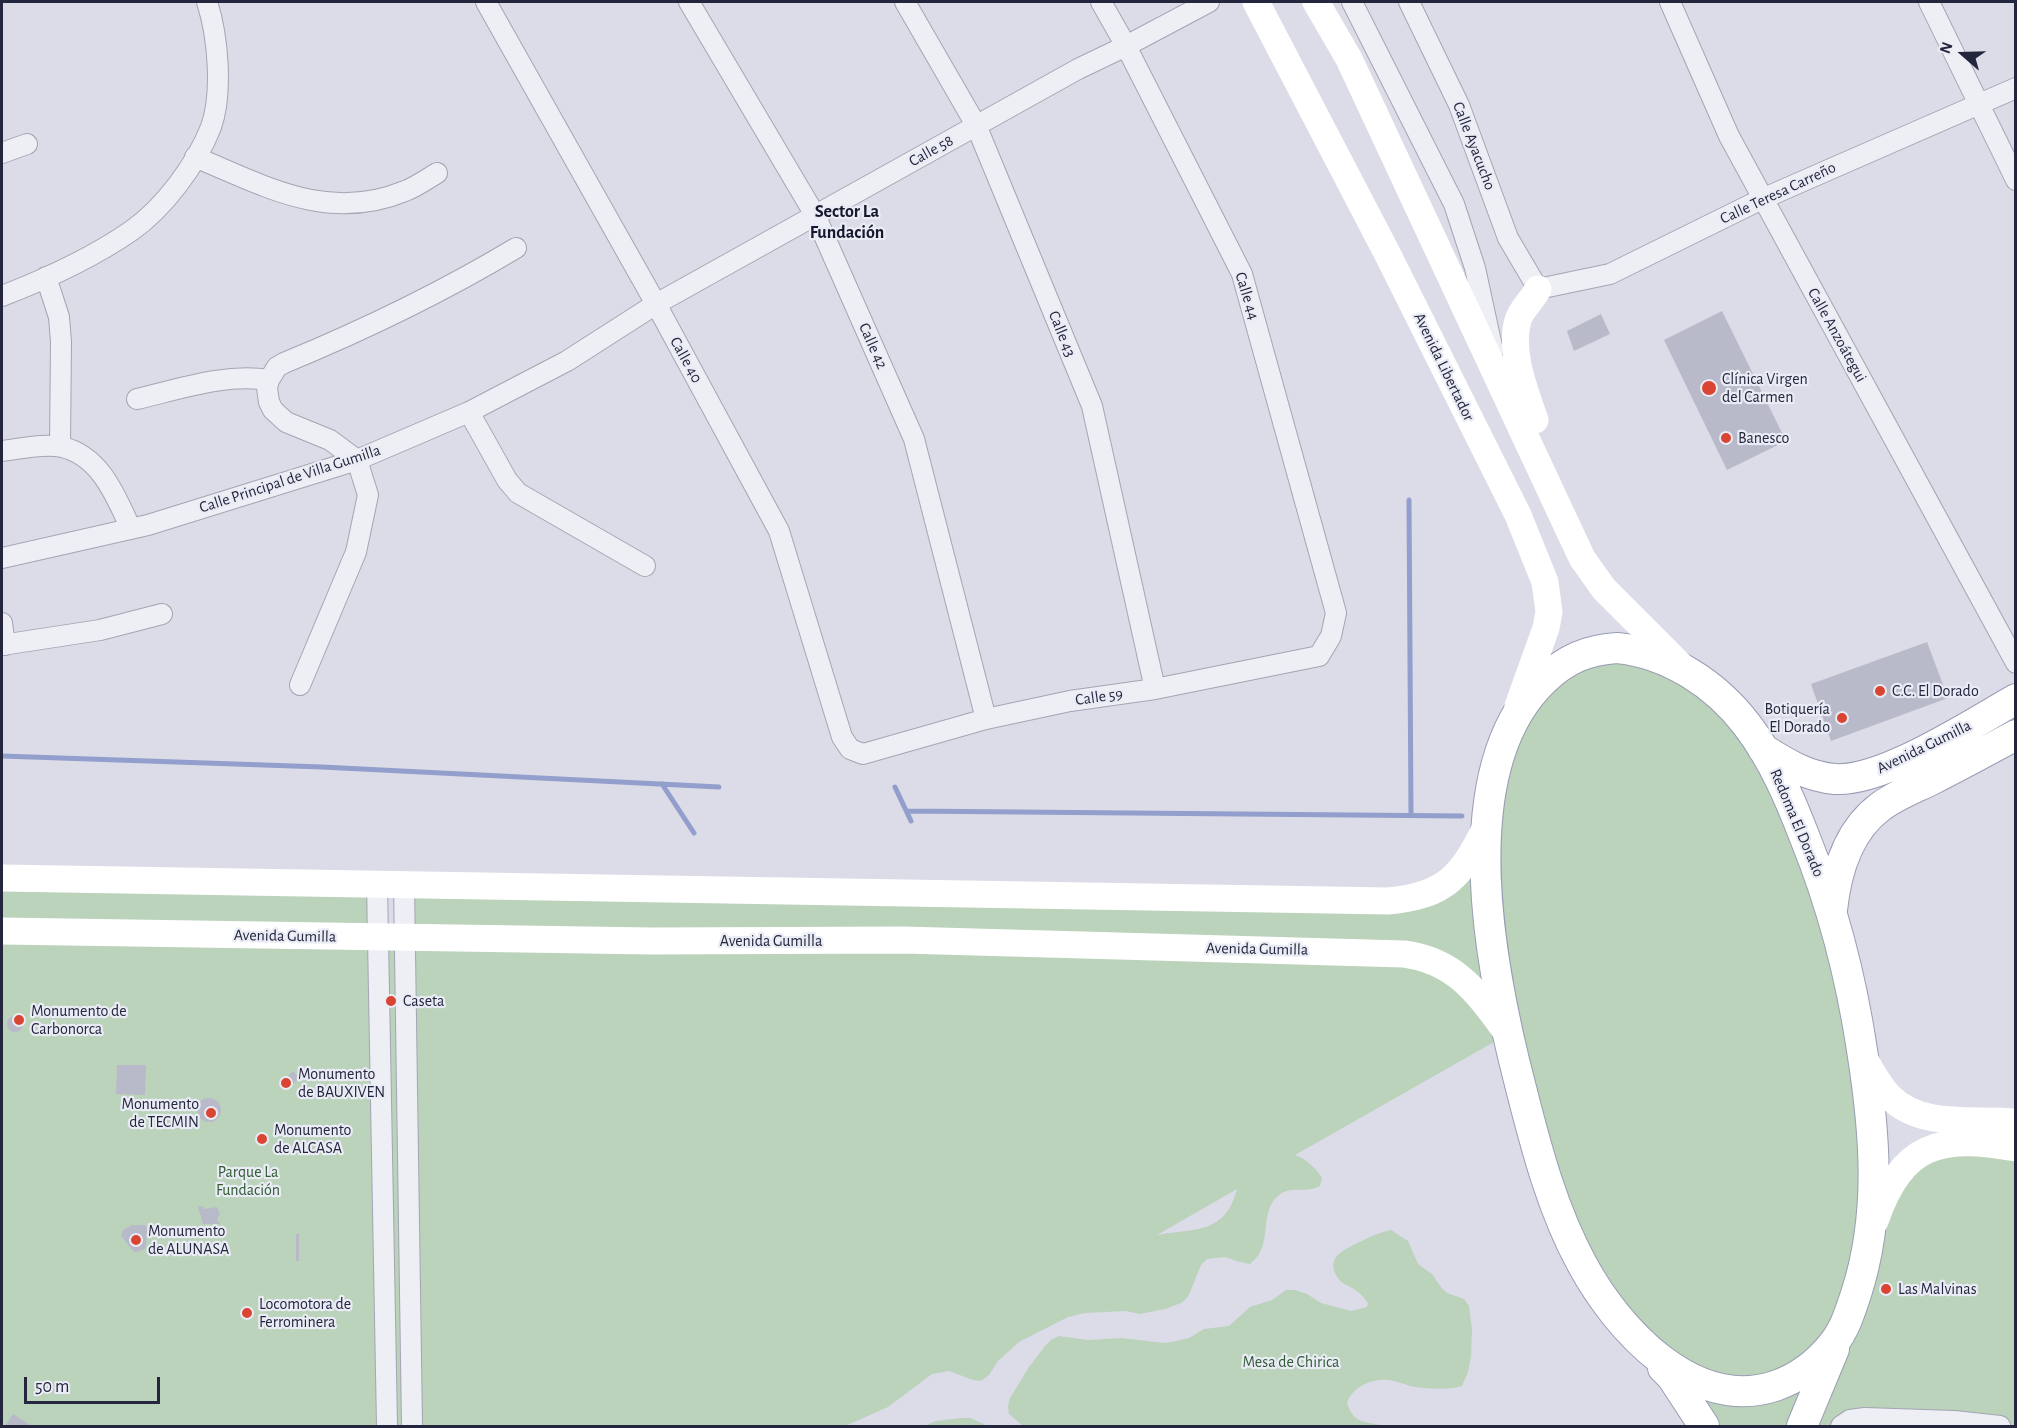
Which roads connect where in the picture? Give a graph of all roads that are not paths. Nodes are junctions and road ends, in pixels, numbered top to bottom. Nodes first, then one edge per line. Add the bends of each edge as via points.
1 (207, 2) edge
2 (486, 2) edge
3 (689, 2) edge
4 (905, 2) edge
5 (1101, 2) edge
6 (1209, 2) edge
7 (1256, 2) edge
8 (1316, 2) edge
9 (1410, 2) edge
10 (1670, 2) edge
11 (1929, 2) edge
12 (1359, 4) edge
13 (1126, 46) junction
14 (2016, 88) edge
15 (1978, 103) junction
16 (976, 125) junction
17 (27, 144) dead end
18 (2, 153) edge
19 (195, 157) junction
20 (437, 172) dead end
21 (2016, 180) edge
22 (1762, 200) junction
23 (815, 215) junction
24 (516, 248) dead end
25 (46, 277) junction
26 (1538, 289) junction
27 (2, 296) edge
28 (656, 304) junction
29 (1498, 375) junction
30 (269, 380) junction
31 (137, 399) dead end
32 (469, 412) junction
33 (60, 446) junction
34 (2, 451) edge
35 (357, 460) junction
36 (1561, 511) junction
37 (131, 529) junction
38 (2, 558) edge
39 (645, 566) dead end
40 (1336, 613) joint
41 (162, 614) dead end
42 (2, 623) edge
43 (3, 645) edge
44 (2016, 663) edge
45 (1686, 671) junction
46 (300, 685) dead end
47 (1155, 689) junction
48 (2016, 699) edge
49 (986, 719) junction
50 (2016, 735) edge
51 (842, 737) joint
52 (1502, 746) junction
53 (1763, 749) junction
54 (1487, 825) junction
55 (2, 878) edge
56 (391, 884) junction
57 (1832, 910) junction
58 (2, 931) edge
59 (392, 937) junction
60 (1508, 1034) junction
61 (1863, 1058) junction
62 (2016, 1122) edge
63 (2016, 1148) edge
64 (1870, 1234) junction
65 (1841, 1333) junction
66 (1637, 1339) junction
67 (1980, 1425) edge
68 (387, 1426) edge
69 (412, 1426) edge
70 (1704, 1426) edge
71 (1802, 1426) edge
72 (1841, 1426) edge
73 (2000, 1426) edge

1 - 19 street via 218,56 217,90 211,126
2 - 28 street, Calle 40
3 - 23 street, Calle 42
4 - 16 street, Calle 43
5 - 13 street, Calle 44
6 - 13 street, Calle 58
7 - 52 main road, Avenida Libertador via 1398,274 1518,515 1545,582 1549,612 1546,628
8 - 29 main road via 1349,59
9 - 26 street, Calle Ayacucho via 1460,105 1508,238
10 - 22 street, Calle Anzoátegui
11 - 15 street
12 - 29 street via 1454,204 1475,268
13 - 16 street, Calle 58
13 - 40 street, Calle 44 via 1242,274
14 - 15 street, Calle Teresa Carreño
15 - 21 street
15 - 22 street, Calle Teresa Carreño
16 - 23 street, Calle 58
16 - 47 street, Calle 43 via 1092,406
17 - 18 street
19 - 20 street via 280,193 307,201 345,204 407,191
19 - 25 street via 168,198 132,230
22 - 26 street, Calle Teresa Carreño via 1610,274
22 - 44 street, Calle Anzoátegui
23 - 28 street, Calle 58
23 - 49 street, Calle 42 via 914,439
24 - 30 street via 406,309 284,363
25 - 27 street
25 - 33 street via 59,317
26 - 36 main road via 1518,319 1516,355 1524,390 1549,458
28 - 32 street, Calle Principal de Villa Gumilla via 567,361
28 - 51 street, Calle 40 via 779,531
29 - 36 main road
30 - 31 street via 228,379
30 - 35 street via 269,402 279,417 330,440
32 - 35 street, Calle Principal de Villa Gumilla
32 - 39 street via 518,493
33 - 34 street
33 - 37 street via 87,459 103,475
35 - 37 street, Calle Principal de Villa Gumilla
35 - 46 street via 368,495 356,552
36 - 45 main road via 1594,576
37 - 38 street, Calle Principal de Villa Gumilla
40 - 47 street, Calle 59 via 1319,656
41 - 43 street via 100,630
42 - 43 street
45 - 52 main road, Redoma El Dorado via 1633,649 1586,652 1557,668 1526,700
45 - 53 main road, Redoma El Dorado via 1729,704
47 - 49 street, Calle 59 via 1070,701
48 - 53 main road, Avenida Gumilla via 1936,744 1861,776 1819,777
49 - 51 street, Calle 59 via 863,754 850,749
50 - 57 main road, Avenida Gumilla via 1891,800 1872,814 1856,834 1841,866 1834,885
52 - 54 main road, Redoma El Dorado
53 - 57 main road, Redoma El Dorado via 1788,796
54 - 56 main road via 1464,866 1450,881 1422,896 1388,901
54 - 60 main road, Redoma El Dorado via 1490,925
55 - 56 main road
56 - 59 street
57 - 61 main road, Redoma El Dorado
58 - 59 main road, Avenida Gumilla
59 - 60 main road, Avenida Gumilla via 904,940 1404,954 1430,960 1456,973
59 - 68 street
59 - 69 street
60 - 66 main road, Redoma El Dorado via 1531,1128 1566,1232 1598,1291
61 - 62 main road via 1890,1098 1919,1116
61 - 64 main road, Redoma El Dorado via 1875,1165
63 - 64 main road via 1960,1142 1918,1155 1892,1182
64 - 65 main road, Redoma El Dorado via 1859,1284
65 - 66 main road, Redoma El Dorado via 1816,1363 1797,1377 1751,1391 1722,1390 1703,1384 1682,1374
65 - 71 main road
66 - 70 main road via 1672,1377
67 - 72 street via 1865,1418
67 - 73 street

